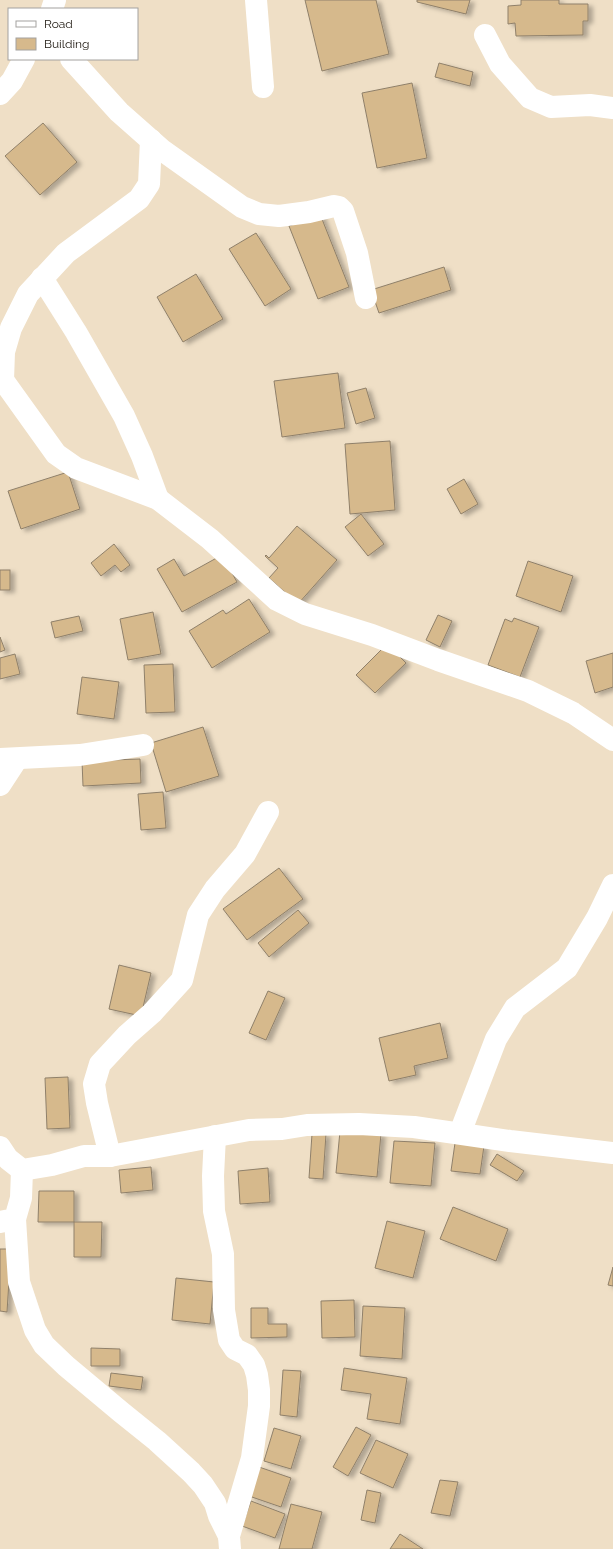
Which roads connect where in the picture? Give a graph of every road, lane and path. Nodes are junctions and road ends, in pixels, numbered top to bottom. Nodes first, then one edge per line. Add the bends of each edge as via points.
1 (256, 0) edge
2 (485, 34) dead end
3 (23, 60) edge
4 (72, 60) edge
5 (263, 87) dead end
6 (0, 94) edge
7 (613, 108) edge
8 (151, 140) junction
9 (42, 278) junction
10 (366, 298) dead end
11 (2, 378) edge
12 (158, 499) junction
13 (613, 740) edge
14 (143, 744) dead end
15 (8, 759) edge
16 (0, 785) edge
17 (268, 812) dead end
18 (613, 885) edge
19 (460, 1133) junction
20 (214, 1136) junction
21 (0, 1146) edge
22 (613, 1153) edge
23 (110, 1156) junction
24 (22, 1170) junction
25 (8, 1220) edge
26 (229, 1543) edge

1 - 5 street
2 - 7 street via 500,64 530,98 551,107 590,105
3 - 6 street via 12,81
4 - 8 street via 119,112
8 - 9 street via 149,184 139,199 66,253
8 - 10 street via 242,207 259,214 279,216 339,207 343,211 357,253
9 - 11 street via 28,294 11,328 4,352
9 - 12 street via 124,416
11 - 12 street via 56,454 76,468
12 - 13 street via 210,539 277,600 305,614 372,635 528,691 573,713
14 - 15 street via 80,755
15 - 16 street
17 - 23 street via 245,854 214,889 198,915 182,980 100,1064 94,1084
18 - 19 street via 597,918 567,968 515,1008 511,1014 496,1039
19 - 20 street via 414,1126 359,1124 307,1125
19 - 22 street
20 - 23 street
20 - 26 street via 214,1211 223,1254 224,1310 229,1340 235,1349 247,1354 254,1365 259,1390 252,1458
21 - 24 street via 8,1159
23 - 24 street via 84,1156
24 - 25 street via 21,1198
25 - 26 street via 19,1282 35,1330 44,1345 191,1472 214,1503

